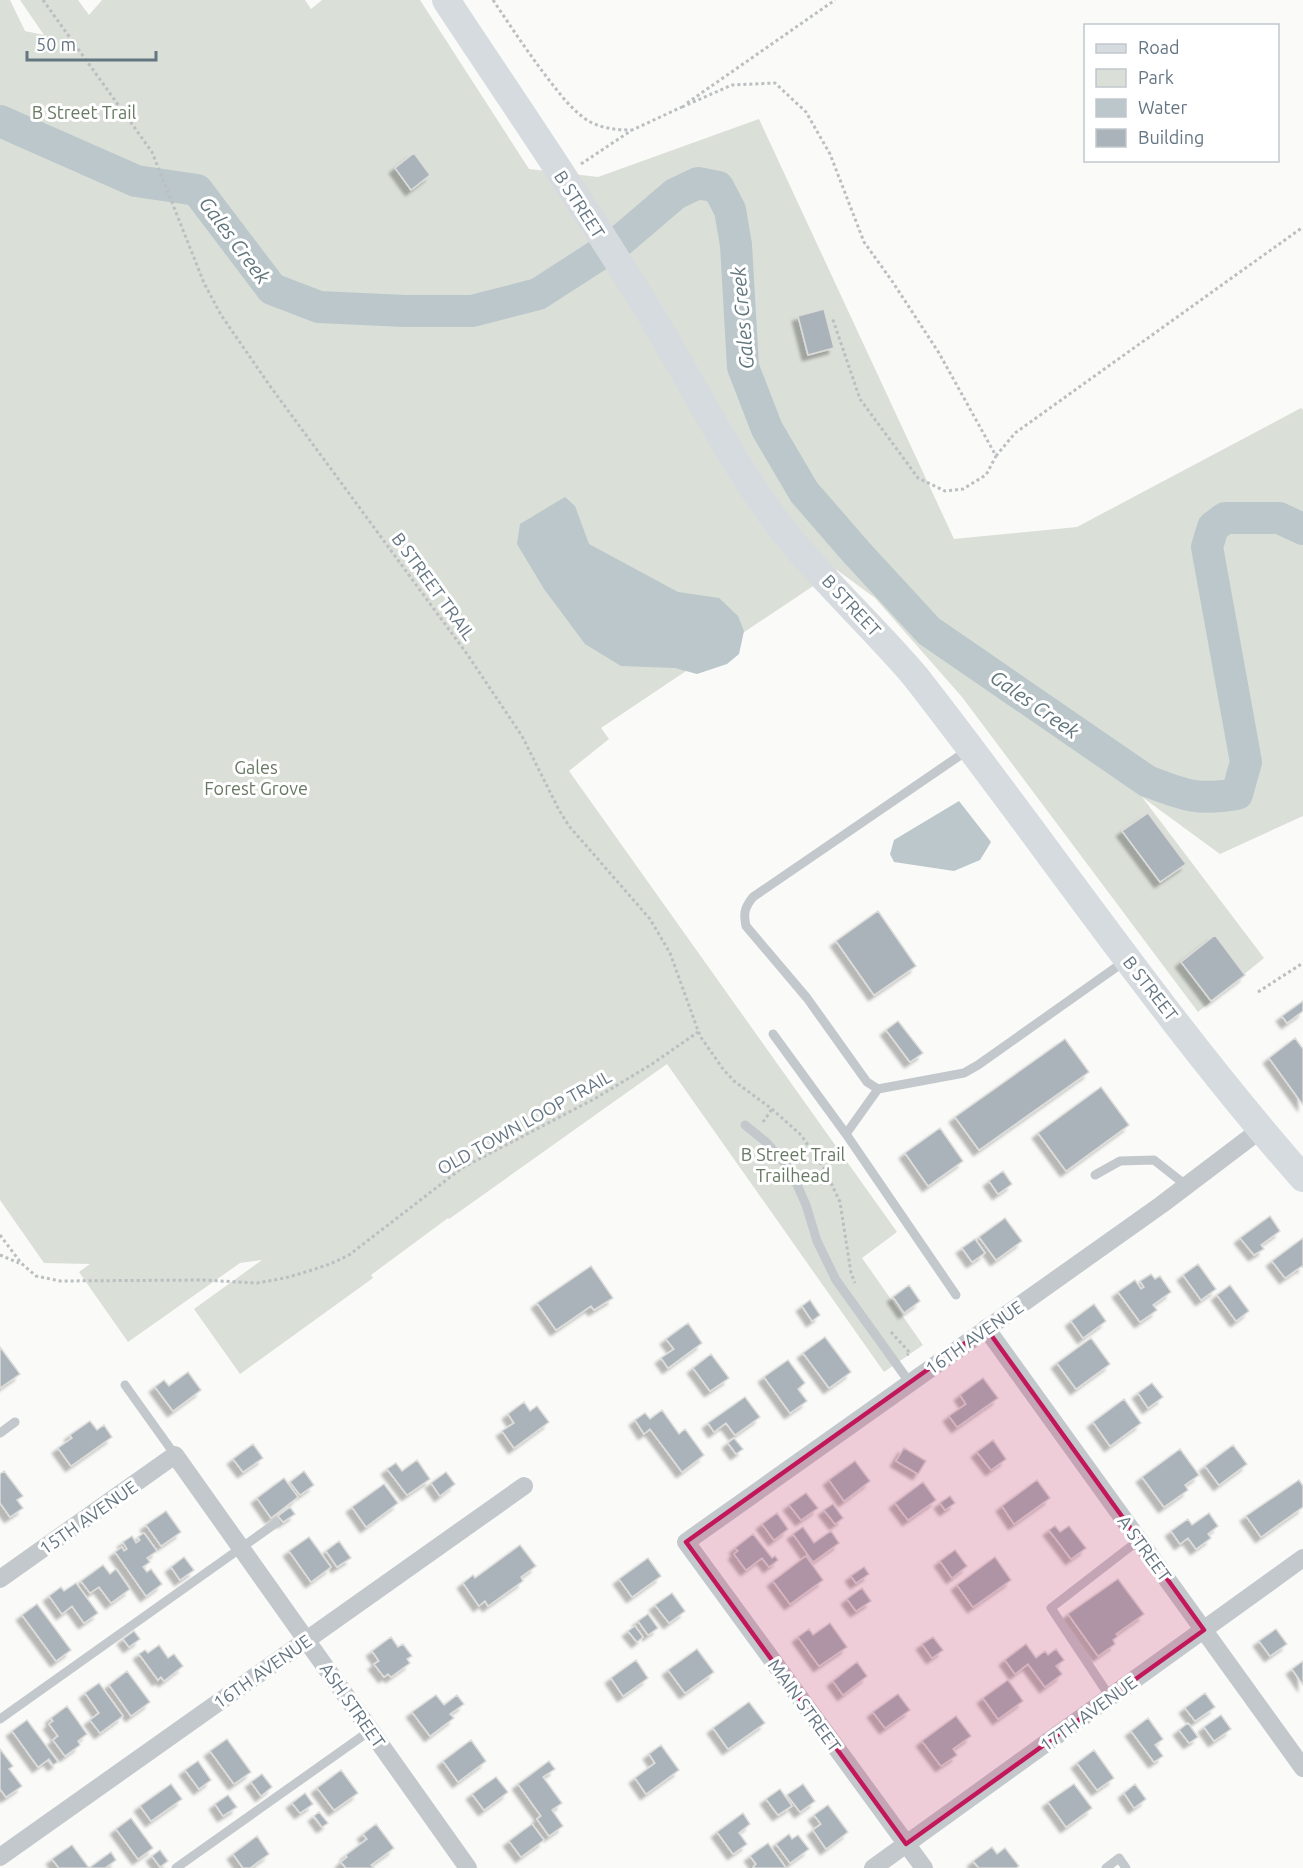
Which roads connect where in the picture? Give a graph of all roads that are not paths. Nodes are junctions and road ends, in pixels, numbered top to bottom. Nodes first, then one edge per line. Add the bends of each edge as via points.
1 (446, 0) edge
2 (970, 748) junction
3 (1128, 959) junction
4 (773, 1034) dead end
5 (878, 1089) junction
6 (745, 1125) dead end
7 (1260, 1130) junction
8 (846, 1134) junction
9 (1095, 1175) dead end
10 (1303, 1178) edge
11 (1187, 1186) junction
12 (956, 1295) dead end
13 (986, 1328) junction
14 (910, 1383) junction
15 (125, 1385) dead end
16 (15, 1422) dead end
17 (0, 1433) edge
18 (175, 1455) junction
19 (524, 1486) dead end
20 (276, 1523) dead end
21 (1139, 1540) junction
22 (686, 1542) joint
23 (241, 1548) junction
24 (1303, 1558) edge
25 (0, 1579) edge
26 (1204, 1630) junction
27 (306, 1639) junction
28 (1110, 1697) junction
29 (0, 1719) edge
30 (370, 1730) junction
31 (1303, 1768) edge
32 (906, 1844) junction
33 (4, 1857) edge
34 (176, 1868) edge
35 (468, 1868) edge
36 (873, 1868) edge
37 (924, 1868) edge
38 (1106, 1868) edge
39 (1126, 1868) edge

1 - 2 main road, B STREET via 638,292 773,517 889,645
2 - 3 main road, B STREET
2 - 5 lane via 753,897 743,916 746,926 807,998 867,1082
3 - 5 lane via 978,1065 964,1072
3 - 7 main road, B STREET
4 - 8 lane
5 - 8 lane
6 - 14 lane via 790,1170 836,1280
7 - 10 main road, B STREET
7 - 11 street, 16TH AVENUE
8 - 12 lane
9 - 11 lane via 1120,1161 1154,1160
11 - 13 street, 16TH AVENUE
13 - 14 street, 16TH AVENUE
13 - 21 street, A STREET
14 - 22 street, 16TH AVENUE
15 - 18 lane
16 - 17 lane
18 - 23 street, ASH STREET
18 - 25 street, 15TH AVENUE
19 - 27 street, 16TH AVENUE
20 - 23 lane
21 - 26 street, A STREET
21 - 28 lane via 1051,1608
22 - 32 street, MAIN STREET
23 - 27 street, ASH STREET
23 - 29 lane
24 - 26 street, 17TH AVENUE
26 - 28 street, 17TH AVENUE
26 - 31 street, A STREET
27 - 30 street, ASH STREET
27 - 33 street, 16TH AVENUE
28 - 32 street, 17TH AVENUE
30 - 34 lane
30 - 35 street, ASH STREET
32 - 36 street, 17TH AVENUE
32 - 37 street, MAIN STREET
38 - 39 lane via 1119,1858

